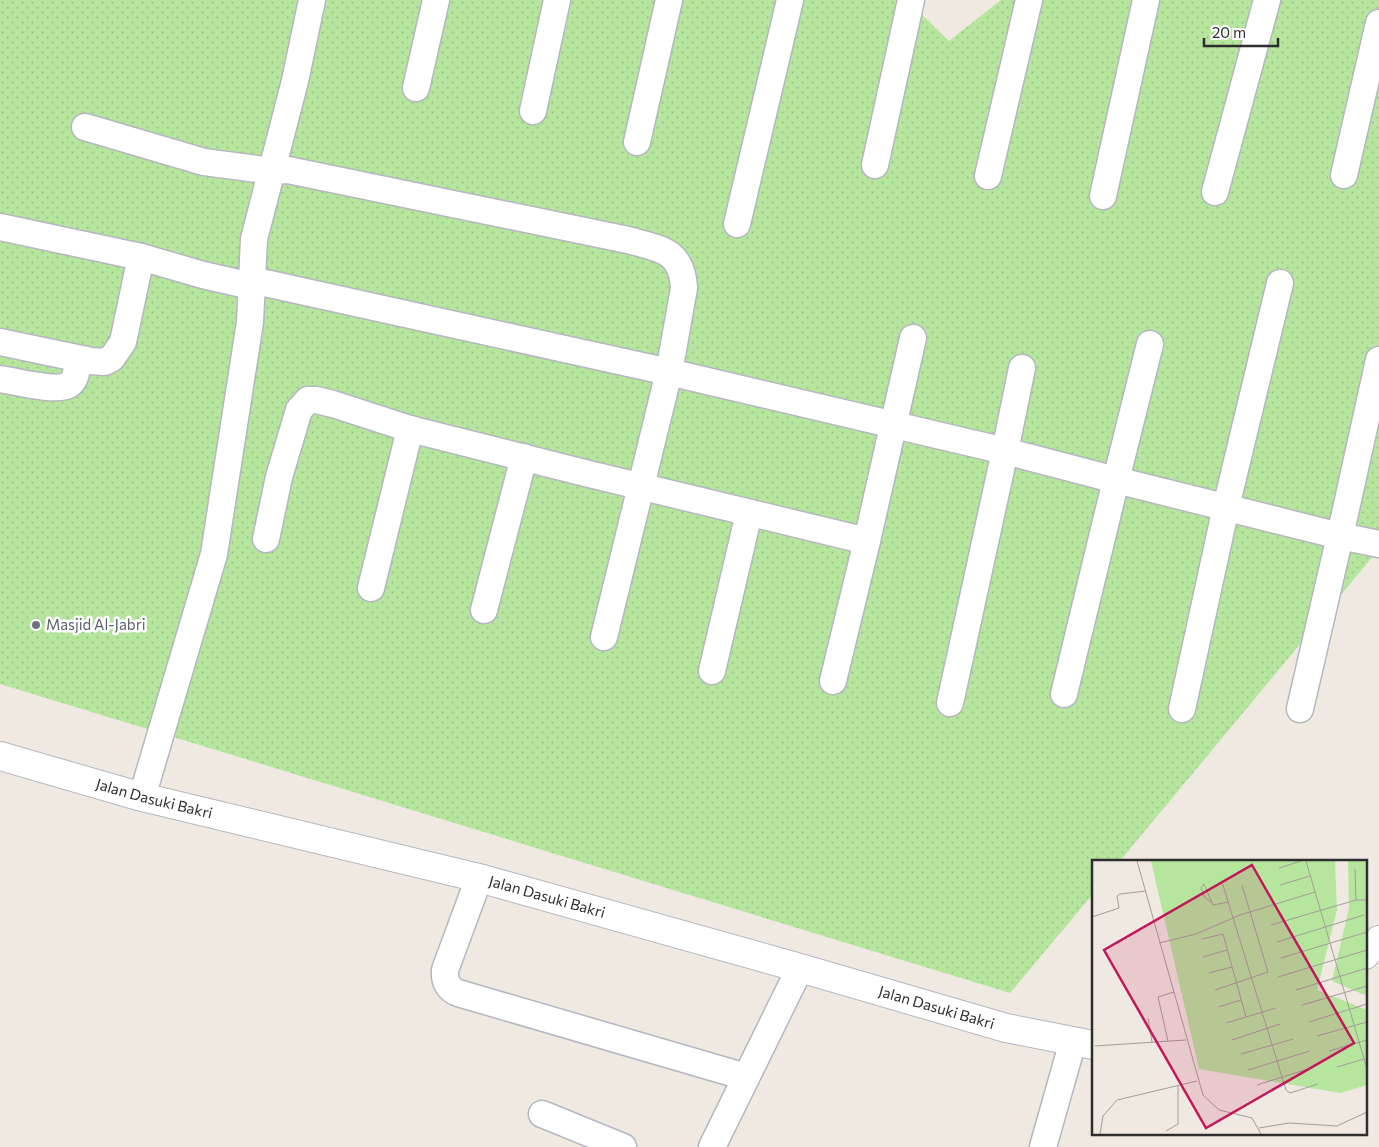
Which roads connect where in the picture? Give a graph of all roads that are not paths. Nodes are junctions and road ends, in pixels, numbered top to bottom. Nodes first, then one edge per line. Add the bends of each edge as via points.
1 (312, 0) edge
2 (436, 0) edge
3 (557, 0) edge
4 (669, 0) edge
5 (790, 0) edge
6 (911, 0) edge
7 (1029, 0) edge
8 (1146, 0) edge
9 (1267, 0) edge
10 (1379, 23) edge
11 (416, 88) dead end
12 (532, 111) dead end
13 (84, 127) dead end
14 (637, 142) dead end
15 (875, 165) dead end
16 (271, 171) junction
17 (988, 176) dead end
18 (1344, 176) dead end
19 (1215, 192) dead end
20 (1103, 196) dead end
21 (737, 224) dead end
22 (0, 227) edge
23 (141, 257) junction
24 (1280, 283) dead end
25 (251, 286) junction
26 (913, 338) dead end
27 (0, 342) edge
28 (1150, 344) dead end
29 (78, 358) junction
30 (1379, 360) edge
31 (1022, 368) dead end
32 (669, 372) junction
33 (0, 379) edge
34 (894, 425) junction
35 (410, 429) junction
36 (1006, 451) junction
37 (524, 457) junction
38 (1116, 480) junction
39 (641, 487) junction
40 (1226, 507) junction
41 (750, 513) junction
42 (1340, 536) junction
43 (266, 539) dead end
44 (867, 541) junction
45 (1379, 544) edge
46 (371, 588) dead end
47 (484, 610) dead end
48 (604, 637) dead end
49 (712, 671) dead end
50 (833, 681) dead end
51 (1064, 694) dead end
52 (950, 703) dead end
53 (1182, 708) dead end
54 (1300, 709) dead end
55 (0, 756) edge
56 (142, 797) junction
57 (479, 878) junction
58 (1379, 940) edge
59 (1366, 954) edge
60 (800, 968) junction
61 (1083, 1043) edge
62 (746, 1077) junction
63 (542, 1114) dead end
64 (623, 1147) edge
65 (712, 1147) edge
66 (1043, 1147) edge

1 - 16 street
2 - 11 street
3 - 12 street
4 - 14 street
5 - 21 street
6 - 15 street
7 - 17 street
8 - 20 street
9 - 19 street
10 - 18 street
13 - 16 street via 204,162
16 - 25 street via 254,239
16 - 32 street via 288,170 628,240 665,251 676,260 684,274
22 - 23 street
23 - 25 street
23 - 29 street via 123,342 117,352 104,362
24 - 40 street
25 - 32 street via 265,283
25 - 56 street via 250,322 214,554
26 - 34 street
27 - 29 street
28 - 38 street
29 - 33 street via 74,378 60,388
30 - 42 street
31 - 36 street
32 - 34 street
32 - 39 street
34 - 36 street
34 - 44 street
35 - 37 street
35 - 43 street via 333,404 308,400 299,410 279,477
35 - 46 street
36 - 38 street
36 - 52 street
37 - 39 street
37 - 47 street
38 - 40 street
38 - 51 street
39 - 41 street
39 - 48 street
40 - 42 street
40 - 53 street
41 - 44 street
41 - 49 street
42 - 45 street
42 - 54 street
44 - 50 street
55 - 56 main road, Jalan Dasuki Bakri
56 - 57 main road, Jalan Dasuki Bakri
57 - 60 main road, Jalan Dasuki Bakri
57 - 62 street via 445,970 445,980 454,992
58 - 59 main road
60 - 61 main road, Jalan Dasuki Bakri via 1006,1028
60 - 62 street
61 - 66 street
62 - 65 street
63 - 64 street

